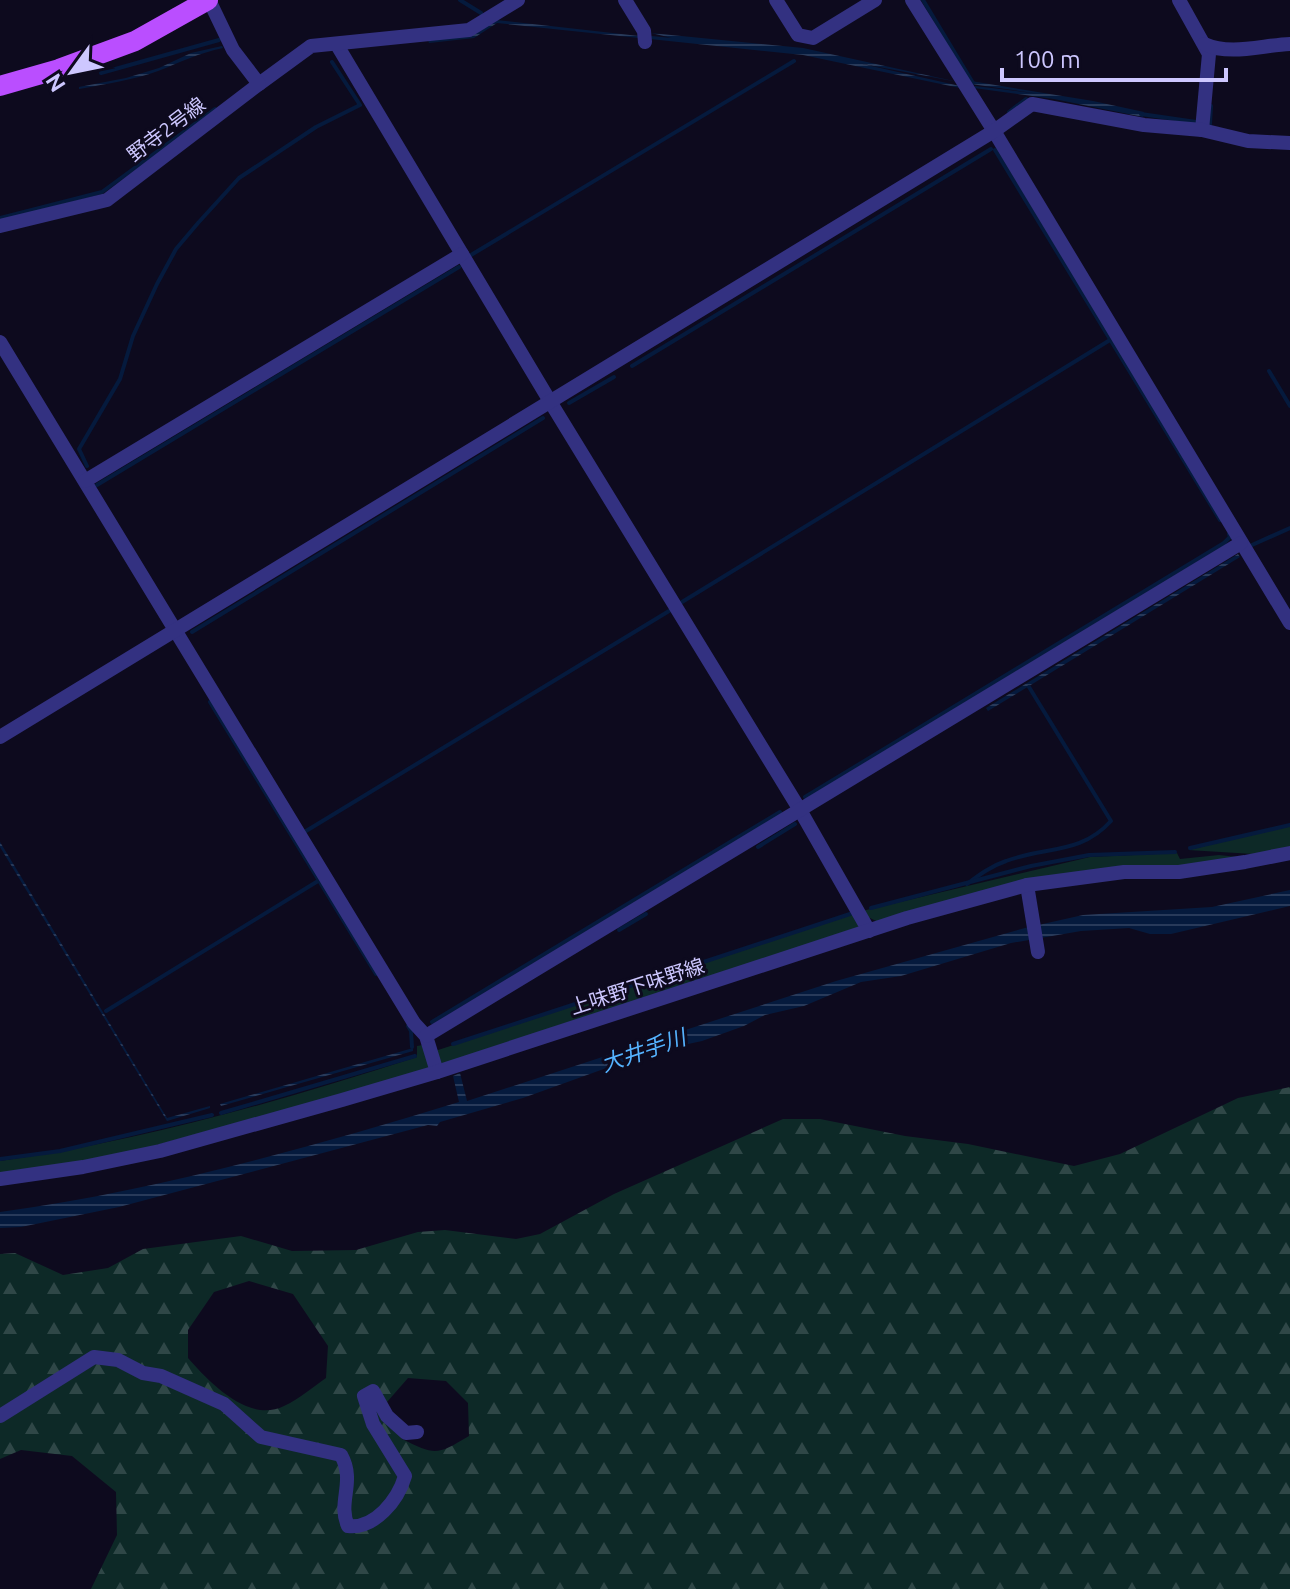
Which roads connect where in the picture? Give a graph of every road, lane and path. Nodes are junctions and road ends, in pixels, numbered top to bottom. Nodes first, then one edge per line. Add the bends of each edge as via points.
1 (208, 0) edge
2 (518, 0) edge
3 (625, 0) edge
4 (776, 0) edge
5 (875, 0) edge
6 (912, 0) edge
7 (1179, 0) edge
8 (645, 42) dead end
9 (1204, 44) junction
10 (1290, 44) edge
11 (337, 45) junction
12 (259, 84) junction
13 (0, 86) edge
14 (1202, 130) junction
15 (994, 131) junction
16 (1290, 143) edge
17 (0, 226) edge
18 (462, 254) junction
19 (0, 342) edge
20 (551, 403) junction
21 (85, 481) junction
22 (1241, 543) junction
23 (1290, 623) edge
24 (176, 629) junction
25 (0, 737) edge
26 (800, 810) junction
27 (1290, 853) edge
28 (1028, 892) junction
29 (869, 931) junction
30 (1038, 952) dead end
31 (426, 1036) junction
32 (437, 1072) junction
33 (0, 1179) edge
34 (0, 1416) edge
35 (417, 1432) dead end

1 - 12 street via 233,50
1 - 13 main road via 135,41
2 - 11 street, 野寺2号線 via 469,30
3 - 8 street
4 - 5 street via 798,35 813,38
6 - 15 street
7 - 9 street
9 - 10 street via 1220,49
9 - 14 street via 1209,54
11 - 12 street, 野寺2号線 via 311,46
11 - 18 street
12 - 17 street, 野寺2号線 via 107,200
14 - 15 street via 1032,104
14 - 16 street via 1248,141
15 - 20 street
15 - 22 street
18 - 20 street
18 - 21 street
19 - 21 street
20 - 24 street
20 - 26 street
21 - 24 street
22 - 23 street
22 - 26 street
24 - 25 street
24 - 31 street
26 - 29 street
26 - 31 street
27 - 28 street, 上味野下味野線 via 1179,872 1124,872
28 - 29 street, 上味野下味野線
28 - 30 street
29 - 32 street, 上味野下味野線
31 - 32 street
32 - 33 street, 上味野下味野線 via 160,1151
34 - 35 street via 94,1357 118,1360 224,1404 261,1437 341,1455 349,1468 344,1518 348,1526 358,1527 393,1502 405,1476 373,1424 364,1396 373,1391 387,1416 406,1433

